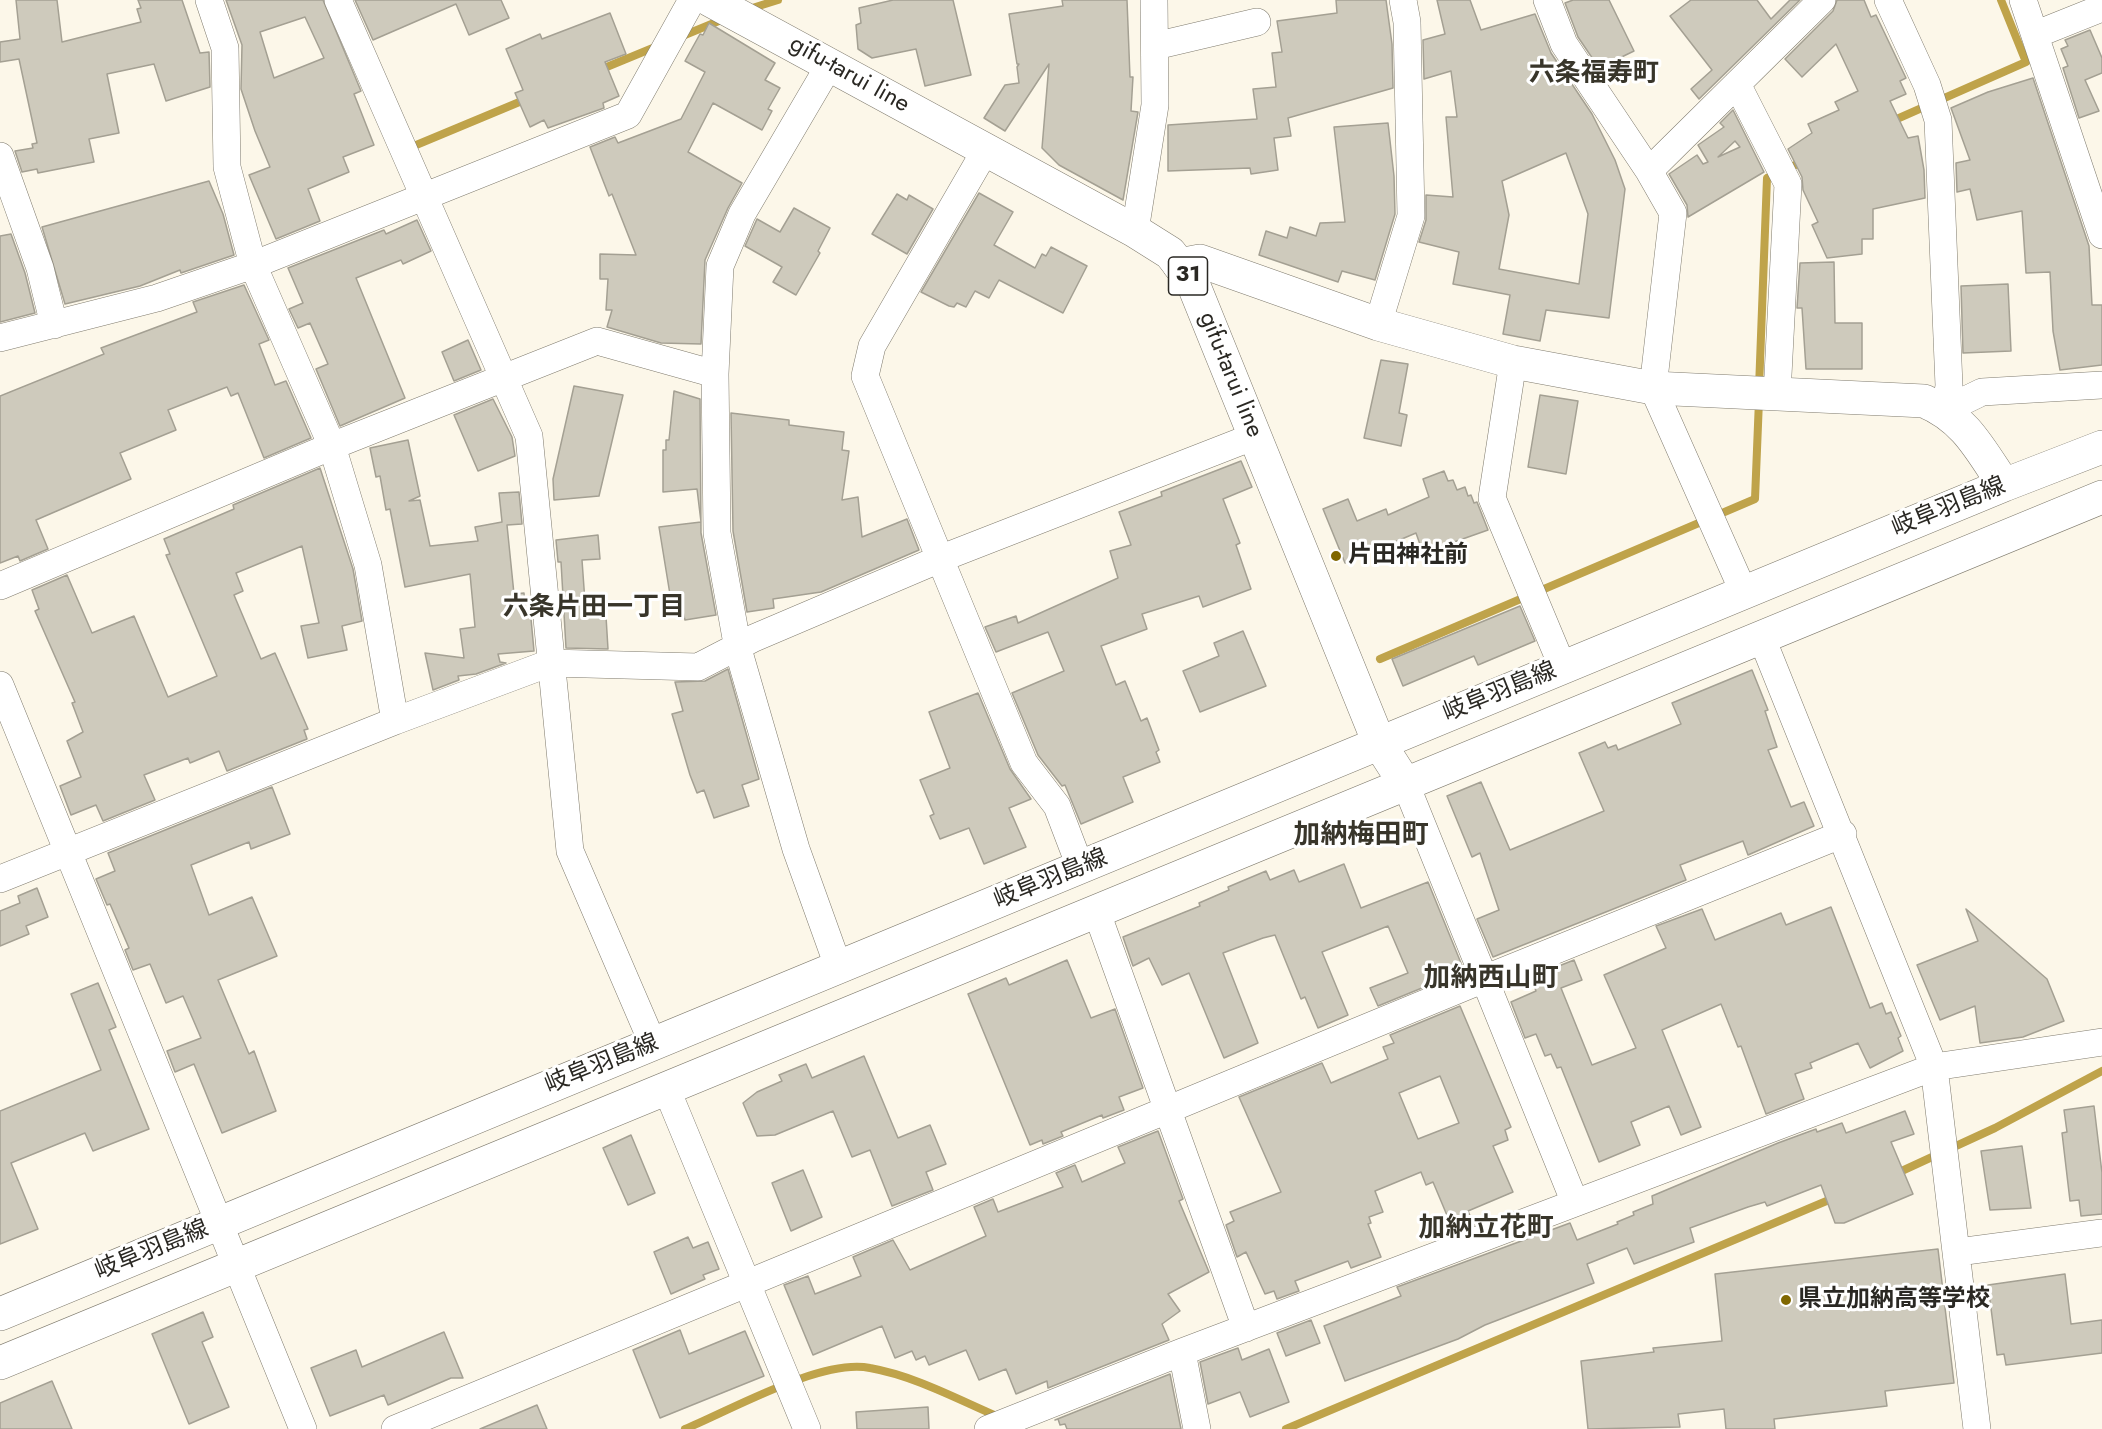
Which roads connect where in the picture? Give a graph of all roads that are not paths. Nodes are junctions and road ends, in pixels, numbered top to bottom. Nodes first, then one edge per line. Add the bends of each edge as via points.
1 (209, 0) edge
2 (338, 0) edge
3 (692, 0) edge
4 (710, 0) edge
5 (1154, 0) edge
6 (1403, 0) edge
7 (1547, 0) edge
8 (1822, 0) edge
9 (1888, 0) edge
10 (2023, 0) edge
11 (2102, 8) edge
12 (1257, 22) dead end
13 (2037, 34) junction
14 (1155, 46) junction
15 (831, 64) junction
16 (1737, 84) junction
17 (985, 151) junction
18 (0, 156) edge
19 (1649, 171) junction
20 (425, 198) junction
21 (1135, 231) junction
22 (2102, 235) edge
23 (253, 265) junction
24 (1179, 265) junction
25 (1378, 324) junction
26 (54, 325) junction
27 (0, 338) edge
28 (1513, 362) junction
29 (715, 374) junction
30 (503, 377) junction
31 (2102, 385) edge
32 (1653, 388) junction
33 (1777, 394) junction
34 (1945, 410) junction
35 (1254, 436) junction
36 (332, 446) junction
37 (2102, 447) edge
38 (2004, 485) junction
39 (2102, 497) edge
40 (942, 558) junction
41 (0, 586) edge
42 (1744, 593) junction
43 (1761, 636) junction
44 (738, 649) junction
45 (550, 663) junction
46 (1563, 668) junction
47 (0, 685) edge
48 (395, 721) junction
49 (1379, 743) junction
50 (1406, 785) junction
51 (1843, 834) junction
52 (68, 851) junction
53 (1081, 869) junction
54 (0, 879) edge
55 (1096, 910) junction
56 (838, 966) junction
57 (1484, 979) junction
58 (2102, 1042) edge
59 (653, 1044) junction
60 (1935, 1067) junction
61 (667, 1089) junction
62 (1168, 1110) junction
63 (1575, 1203) junction
64 (220, 1223) junction
65 (2102, 1233) edge
66 (1958, 1252) junction
67 (238, 1266) junction
68 (746, 1286) junction
69 (0, 1314) edge
70 (1246, 1328) junction
71 (1182, 1352) junction
72 (0, 1363) edge
73 (303, 1429) edge
74 (395, 1429) edge
75 (807, 1429) edge
76 (988, 1429) edge
77 (1197, 1429) edge
78 (1977, 1429) edge

1 - 23 street via 225,48 227,167
2 - 20 street
3 - 20 street via 628,115
4 - 15 main road, gifu-tarui line / 31
5 - 14 street
6 - 25 street via 1407,22 1411,216
7 - 19 street via 1564,44
8 - 16 street
9 - 34 street via 1927,85 1938,120 1949,386
10 - 13 street
11 - 13 street
12 - 14 street
13 - 22 street
14 - 21 street via 1155,105
15 - 17 main road, gifu-tarui line / 31
15 - 29 street via 742,214 720,266
16 - 19 street
16 - 33 street via 1788,184
17 - 21 main road, gifu-tarui line / 31
17 - 40 street via 872,346 866,376
18 - 26 street via 40,268
19 - 32 street via 1673,213
20 - 23 street
20 - 30 street
21 - 24 main road, gifu-tarui line / 31 via 1170,253
23 - 26 street via 157,298
23 - 36 street
24 - 25 main road via 1200,261
24 - 35 main road, gifu-tarui line / 31 via 1192,281
25 - 28 main road
26 - 27 street
28 - 32 main road
28 - 46 street via 1492,498
29 - 30 street via 597,341
29 - 44 street via 717,533
30 - 36 street
30 - 45 street via 529,436
31 - 34 street via 1982,392
32 - 33 main road
32 - 42 street
33 - 34 main road via 1924,401
34 - 38 main road via 1970,434
35 - 40 street
35 - 49 main road, gifu-tarui line / 31
36 - 41 street
36 - 48 street via 368,565
37 - 38 main road, 岐阜羽島線
38 - 42 main road, 岐阜羽島線
39 - 43 main road, 岐阜羽島線
40 - 44 street via 754,638
40 - 53 street via 1024,763 1057,806
42 - 46 main road, 岐阜羽島線
43 - 50 main road, 岐阜羽島線
43 - 51 street
44 - 45 street via 698,667
44 - 56 street via 796,849
45 - 48 street
45 - 59 street via 570,851
46 - 49 main road, 岐阜羽島線
47 - 52 street
48 - 52 street
49 - 50 main road, gifu-tarui line / 31
49 - 53 main road, 岐阜羽島線
50 - 55 main road, 岐阜羽島線
50 - 57 street
51 - 57 street
51 - 60 street
52 - 54 street
52 - 64 street
53 - 56 main road, 岐阜羽島線
55 - 61 main road, 岐阜羽島線
55 - 62 street
56 - 59 main road, 岐阜羽島線
57 - 62 street
57 - 63 street
58 - 60 street
59 - 64 main road, 岐阜羽島線
60 - 63 street
60 - 66 street
61 - 67 main road, 岐阜羽島線
61 - 68 street
62 - 68 street
62 - 70 street
63 - 70 street
64 - 67 street
64 - 69 main road, 岐阜羽島線
65 - 66 street
66 - 78 street
67 - 72 main road, 岐阜羽島線
67 - 73 street
68 - 74 street
68 - 75 street
70 - 71 street
71 - 76 street
71 - 77 street

